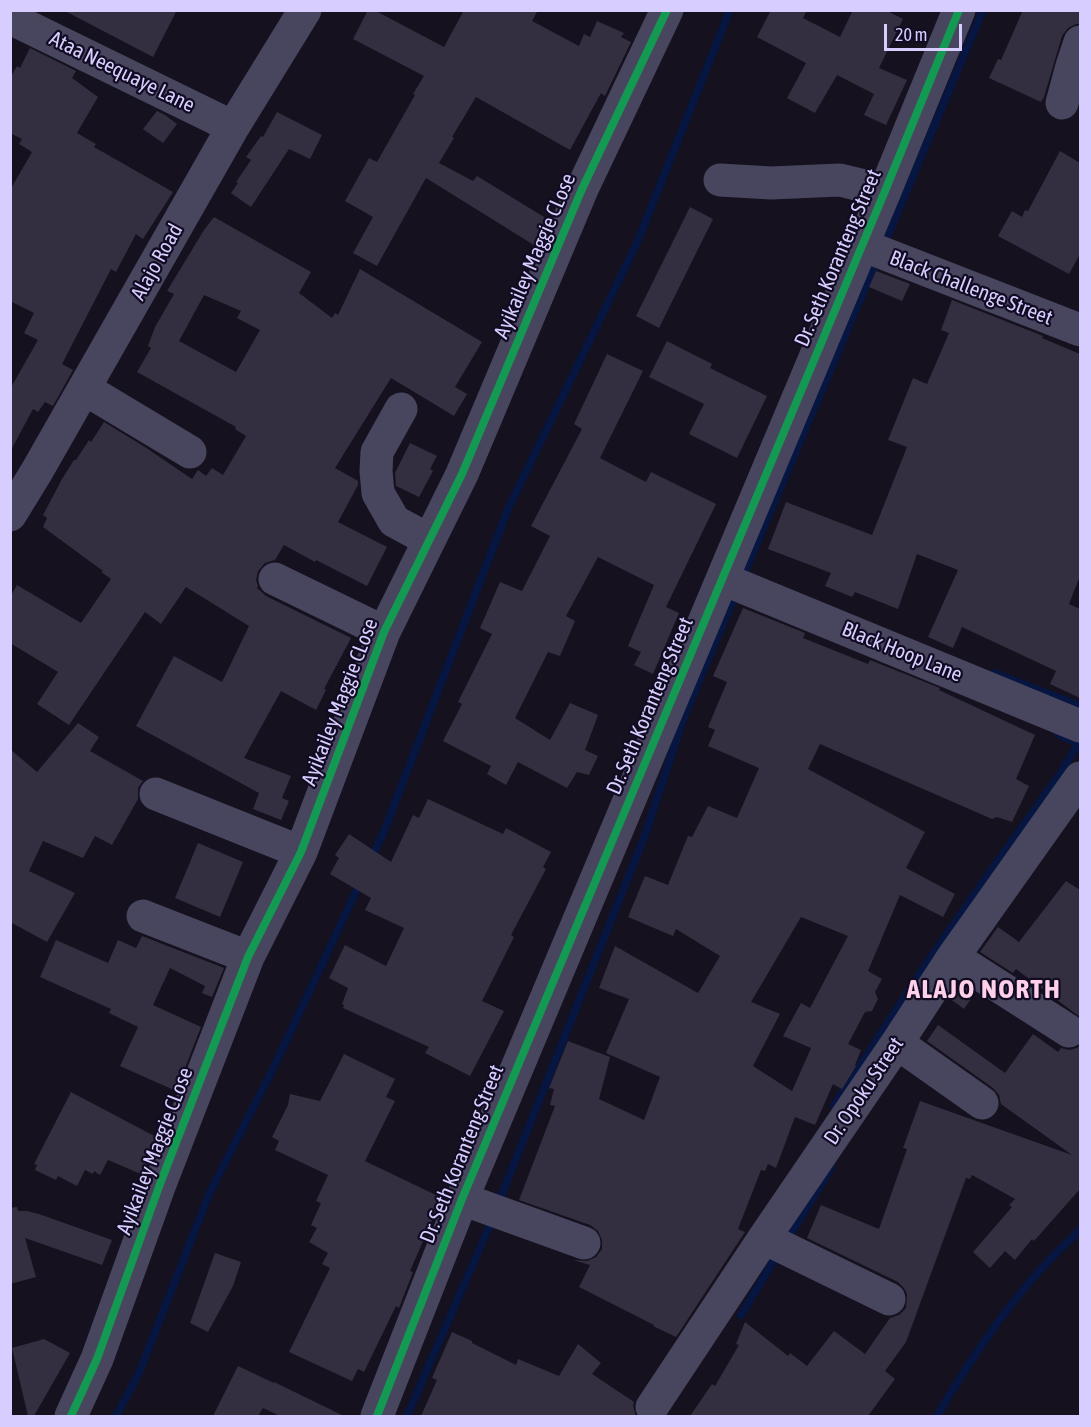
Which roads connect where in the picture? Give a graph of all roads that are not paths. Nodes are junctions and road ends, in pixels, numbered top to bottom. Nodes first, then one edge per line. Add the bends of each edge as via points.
1 (306, 10) edge
2 (667, 10) edge
3 (959, 10) edge
4 (10, 18) edge
5 (1080, 42) edge
6 (1062, 103) dead end
7 (233, 127) junction
8 (720, 180) dead end
9 (885, 191) junction
10 (862, 245) junction
11 (1080, 330) edge
12 (85, 388) junction
13 (400, 409) dead end
14 (190, 452) dead end
15 (10, 515) edge
16 (429, 540) junction
17 (274, 579) dead end
18 (723, 579) junction
19 (384, 632) junction
20 (1080, 726) edge
21 (1080, 778) edge
22 (156, 794) dead end
23 (301, 852) junction
24 (143, 916) dead end
25 (248, 957) junction
26 (953, 957) junction
27 (1069, 1031) dead end
28 (897, 1043) junction
29 (982, 1103) dead end
30 (462, 1199) junction
31 (764, 1238) junction
32 (584, 1243) dead end
33 (889, 1299) dead end
34 (652, 1407) dead end
35 (71, 1416) edge
36 (377, 1416) edge

1 - 7 street, Alajo Road
2 - 16 street, Ayikailey Maggie CLose via 582,189 462,474
3 - 9 street, Dr. Seth Koranteng Street
4 - 7 street, Ataa Neequaye Lane
5 - 6 street
7 - 12 street, Alajo Road
8 - 9 street via 840,180
9 - 10 street, Dr. Seth Koranteng Street
10 - 11 street, Black Challenge Street
10 - 18 street, Dr. Seth Koranteng Street
12 - 14 street
12 - 15 street, Alajo Road
13 - 16 street via 377,452 378,493 394,521
16 - 19 street, Ayikailey Maggie CLose
17 - 19 street
18 - 20 street, Black Hoop Lane
18 - 30 street, Dr. Seth Koranteng Street
19 - 23 street, Ayikailey Maggie CLose
21 - 26 street, Dr. Opoku Street
22 - 23 street
23 - 25 street, Ayikailey Maggie CLose
24 - 25 street
25 - 35 street, Ayikailey Maggie CLose via 97,1359
26 - 27 street
26 - 28 street, Dr. Opoku Street
28 - 29 street
28 - 31 street, Dr. Opoku Street
30 - 32 street
30 - 36 street, Dr. Seth Koranteng Street
31 - 33 street
31 - 34 street, Dr. Opoku Street

